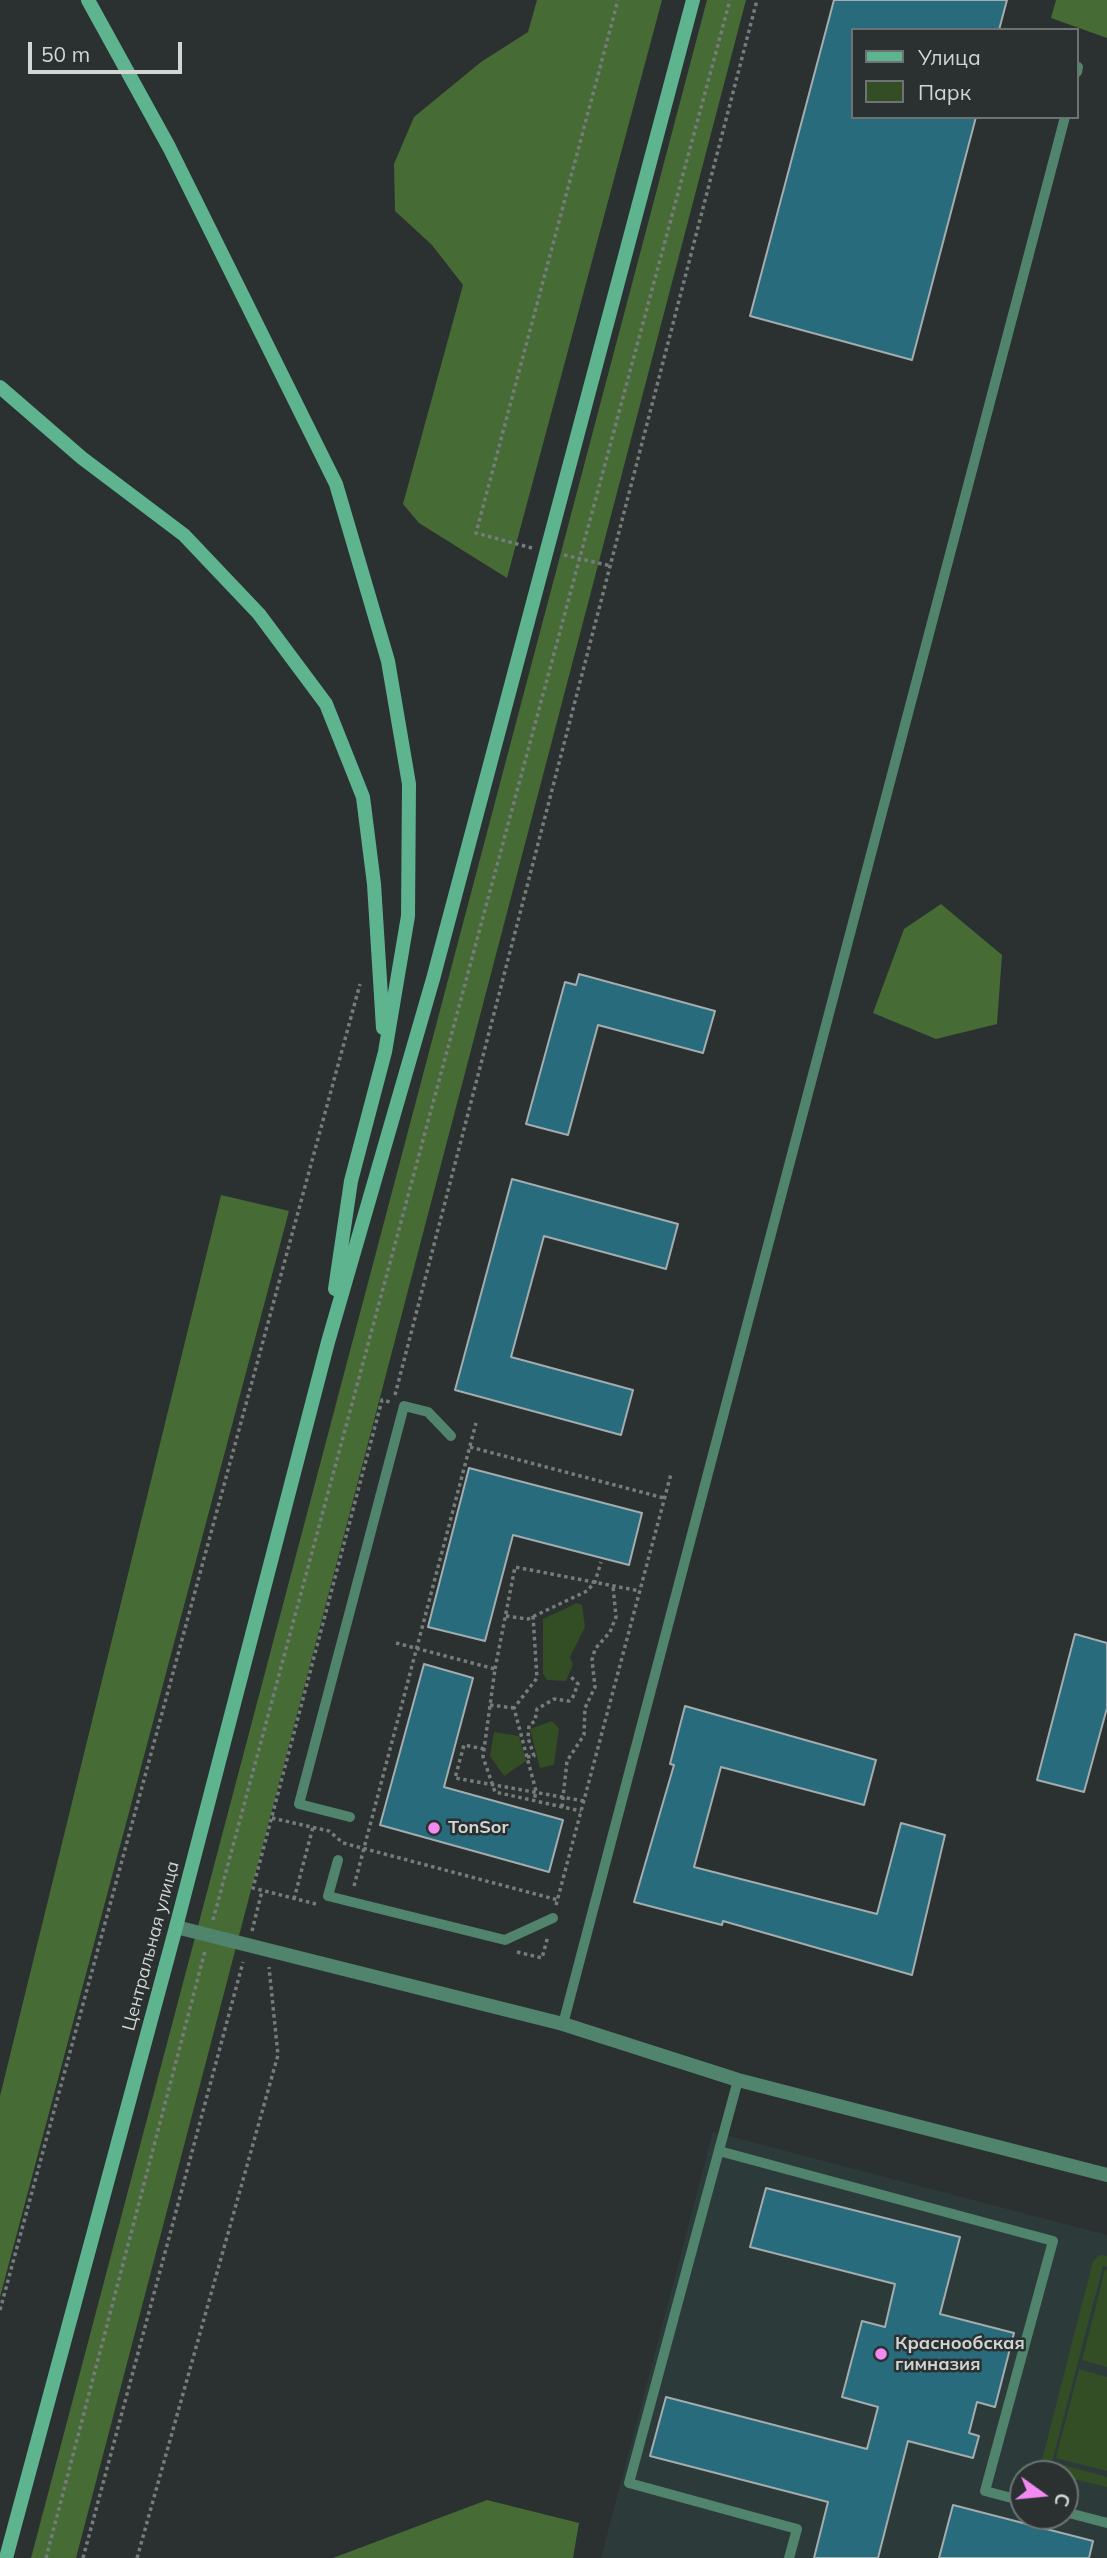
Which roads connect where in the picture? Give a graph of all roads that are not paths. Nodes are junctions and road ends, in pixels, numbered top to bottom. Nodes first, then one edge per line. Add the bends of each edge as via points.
1 (88, 0) edge
2 (693, 0) edge
3 (1064, 119) edge
4 (0, 387) edge
5 (385, 1052) junction
6 (328, 1342) junction
7 (455, 1440) road end
8 (350, 1817) dead end
9 (338, 1860) dead end
10 (553, 1918) road end
11 (176, 1927) junction
12 (563, 2024) junction
13 (738, 2080) junction
14 (719, 2151) junction
15 (1107, 2175) edge
16 (1009, 2497) edge
17 (1079, 2516) edge
18 (1107, 2523) edge
19 (6, 2558) edge
20 (789, 2558) edge

1 - 5 main road via 169,147 336,484 388,661 409,785 409,811 408,916
2 - 6 main road via 433,979
3 - 12 lane
4 - 5 main road via 82,458 184,535 259,614 326,704 363,797
5 - 6 main road via 351,1181
6 - 11 main road, Центральная улица
7 - 8 lane via 428,1412 404,1406 299,1804
9 - 10 lane via 328,1896 350,1902 505,1940
11 - 12 street
11 - 19 main road, Центральная улица
12 - 13 street
13 - 14 lane
13 - 15 street
14 - 16 lane via 1053,2241 985,2491
14 - 20 lane via 629,2483 797,2529
17 - 18 lane

